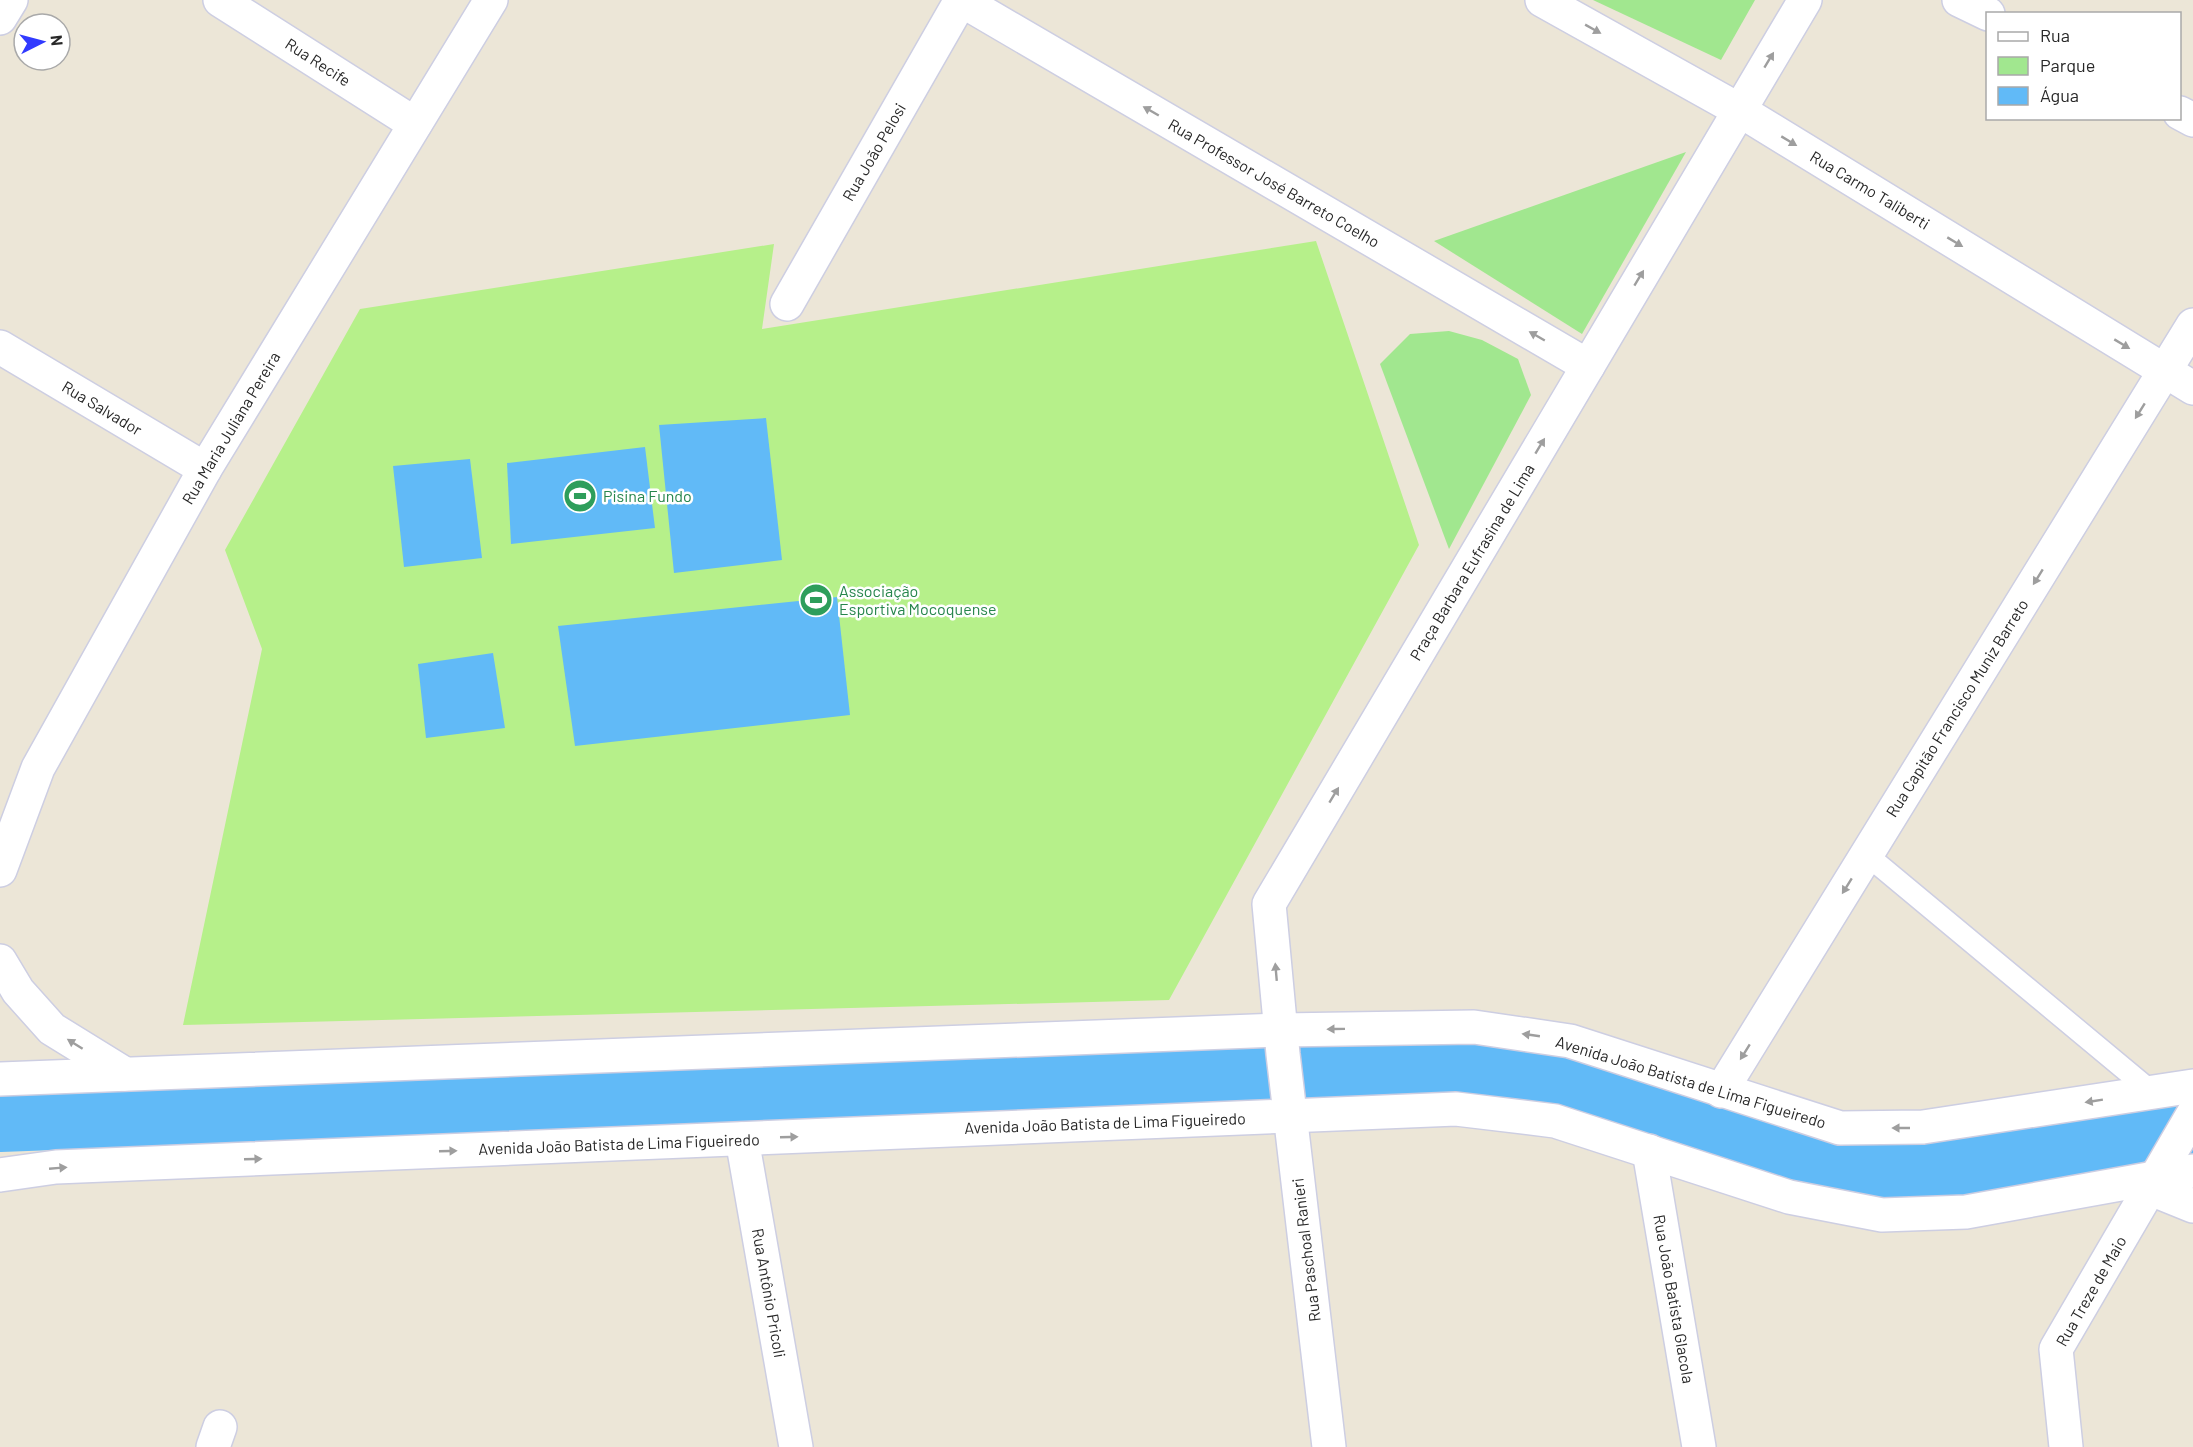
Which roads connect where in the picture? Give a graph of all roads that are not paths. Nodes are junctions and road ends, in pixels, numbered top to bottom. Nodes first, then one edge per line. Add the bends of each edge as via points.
1 (11, 0) edge
2 (220, 0) edge
3 (491, 0) edge
4 (961, 0) edge
5 (1542, 0) edge
6 (1806, 0) edge
7 (1959, 0) edge
8 (1986, 13) edge
9 (0, 18) edge
10 (1739, 110) junction
11 (415, 124) junction
12 (787, 304) dead end
13 (2193, 325) edge
14 (0, 347) edge
15 (1588, 366) junction
16 (2165, 371) junction
17 (2193, 388) edge
18 (205, 469) junction
19 (1867, 855) junction
20 (0, 870) edge
21 (0, 961) edge
22 (1282, 1042) junction
23 (125, 1074) junction
24 (0, 1079) edge
25 (2193, 1086) edge
26 (1721, 1091) junction
27 (2152, 1092) junction
28 (1289, 1104) junction
29 (2193, 1114) edge
30 (742, 1139) junction
31 (1649, 1151) junction
32 (2184, 1159) edge
33 (0, 1175) edge
34 (2154, 1183) junction
35 (2193, 1206) edge
36 (796, 1447) edge
37 (1329, 1447) edge
38 (1700, 1447) edge
39 (2066, 1447) edge

1 - 9 main road
2 - 11 main road, Rua Recife
3 - 11 main road, Rua Maria Juliana Pereira
4 - 12 main road, Rua João Pelosi
15 -> 4 main road, Rua Professor José Barreto Coelho
5 -> 10 main road, Rua Carmo Taliberti
10 -> 6 main road, Praça Barbara Eufrasina de Lima
7 - 8 main road
15 -> 10 main road, Praça Barbara Eufrasina de Lima
10 -> 16 main road, Rua Carmo Taliberti
11 - 18 main road, Rua Maria Juliana Pereira
13 - 16 main road, Rua Capitão Francisco Muniz Barreto
14 - 18 main road, Rua Salvador
22 -> 15 main road, Praça Barbara Eufrasina de Lima via 1269,904
16 - 17 main road, Rua Carmo Taliberti
16 -> 19 main road, Rua Capitão Francisco Muniz Barreto
18 - 20 main road, Rua Maria Juliana Pereira via 38,768
19 -> 26 main road, Rua Capitão Francisco Muniz Barreto
19 - 27 lane
23 -> 21 main road via 52,1029 18,991
22 - 23 main road, Avenida João Batista de Lima Figueiredo
26 -> 22 main road, Avenida João Batista de Lima Figueiredo via 1570,1041 1474,1027
22 - 28 main road, Rua Paschoal Ranieri
23 - 24 main road, Avenida João Batista de Lima Figueiredo
25 - 27 main road, Avenida João Batista de Lima Figueiredo
27 -> 26 main road, Avenida João Batista de Lima Figueiredo via 1923,1127 1840,1128
30 -> 28 main road, Avenida João Batista de Lima Figueiredo
28 - 31 main road, Avenida João Batista de Lima Figueiredo via 1456,1109 1555,1121
28 - 37 main road, Rua Paschoal Ranieri
29 - 32 main road, Rua Treze de Maio
33 -> 30 main road, Avenida João Batista de Lima Figueiredo via 56,1167
30 - 36 main road, Rua Antônio Pricoli
31 - 34 main road, Avenida João Batista de Lima Figueiredo via 1788,1197 1882,1215 1966,1212
31 - 38 main road, Rua João Batista Glacola
32 - 34 main road, Rua Treze de Maio
34 - 35 main road
34 - 39 main road, Rua Treze de Maio via 2056,1349

